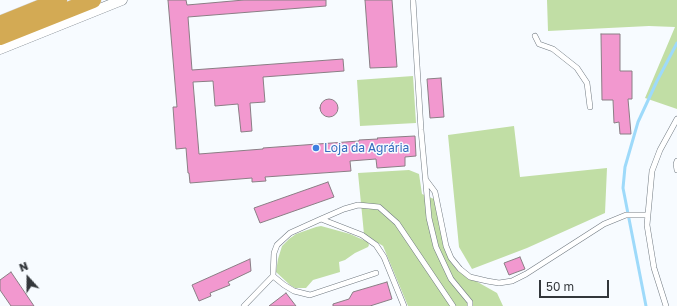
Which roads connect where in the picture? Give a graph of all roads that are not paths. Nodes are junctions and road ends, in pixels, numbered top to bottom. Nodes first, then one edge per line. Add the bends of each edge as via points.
1 (59, 0) edge
2 (93, 0) edge
3 (122, 0) edge
4 (413, 0) edge
5 (0, 24) edge
6 (536, 36) dead end
7 (0, 37) edge
8 (0, 49) edge
9 (590, 107) dead end
10 (677, 119) edge
11 (677, 161) edge
12 (677, 170) edge
13 (425, 179) junction
14 (648, 215) junction
15 (321, 219) junction
16 (376, 273) dead end
17 (273, 276) junction
18 (244, 306) edge
19 (404, 306) edge
20 (453, 306) edge
21 (470, 306) edge
22 (666, 306) edge

1 - 5 highway
2 - 7 highway
3 - 8 street
4 - 13 lane
6 - 9 lane via 539,44 553,49 577,68 587,82
10 - 14 lane via 652,171
11 - 12 lane
13 - 14 lane via 434,192 451,258 470,276 487,282 512,281 604,224 626,215
13 - 21 lane via 429,218 436,247 451,279 470,302
14 - 22 lane via 647,225 654,268
15 - 17 lane via 290,233 277,245
15 - 19 lane via 362,236 376,245 384,257
15 - 20 lane via 344,208 358,205 379,207 397,223
16 - 17 lane via 310,295 294,291
17 - 18 lane

